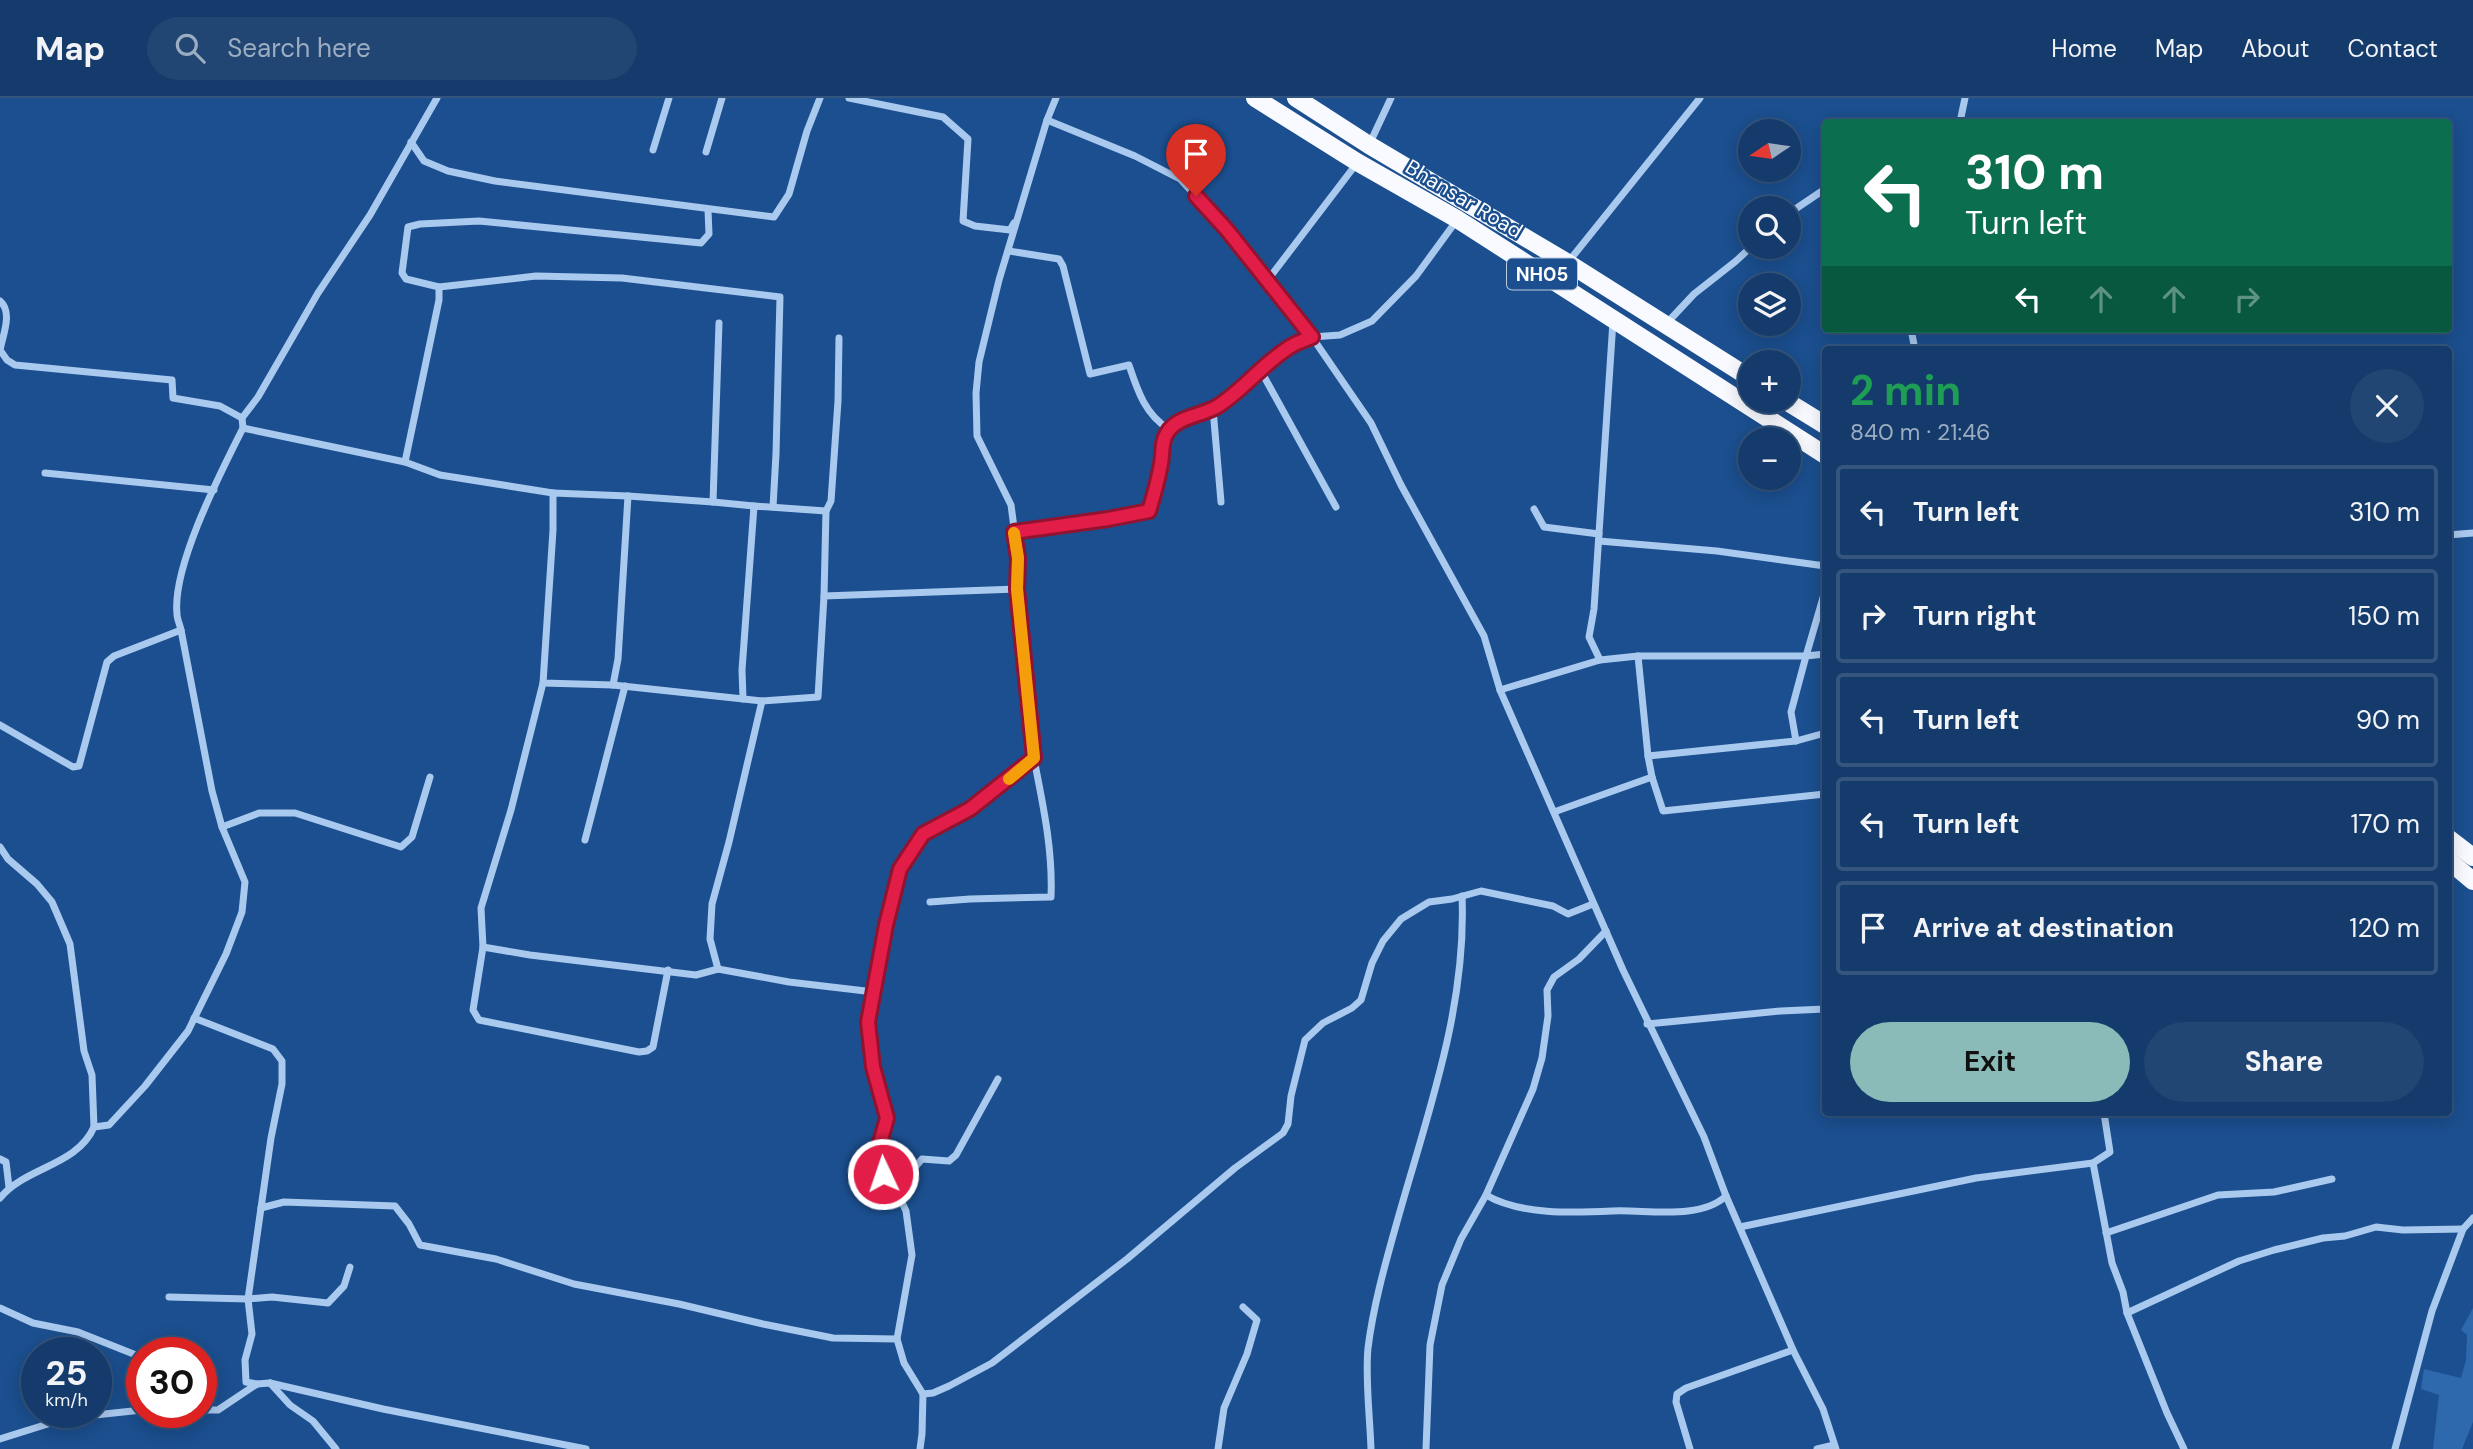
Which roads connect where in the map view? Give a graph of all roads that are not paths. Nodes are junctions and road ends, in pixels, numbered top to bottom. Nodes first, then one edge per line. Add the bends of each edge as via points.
1 (437, 98) edge
2 (669, 98) edge
3 (722, 98) edge
4 (820, 98) edge
5 (849, 98) edge
6 (1056, 98) edge
7 (1255, 98) edge
8 (1296, 98) edge
9 (1391, 98) edge
10 (1700, 98) edge
11 (1965, 98) edge
12 (1962, 119) edge
13 (1047, 120) junction
14 (411, 142) junction
15 (1369, 145) junction
16 (653, 150) dead end
17 (706, 152) dead end
18 (1357, 162) junction
19 (1822, 191) edge
20 (1466, 201) junction
21 (1801, 205) edge
22 (1021, 206) junction
23 (708, 210) junction
24 (1457, 219) junction
25 (1009, 251) junction
26 (1738, 259) edge
27 (1568, 263) junction
28 (1267, 281) junction
29 (439, 287) junction
30 (0, 301) edge
31 (1613, 320) junction
32 (719, 323) dead end
33 (1664, 325) junction
34 (1312, 337) junction
35 (839, 338) dead end
36 (1261, 371) junction
37 (1738, 371) edge
38 (1213, 409) junction
39 (1801, 410) edge
40 (242, 418) junction
41 (1822, 423) edge
42 (243, 428) junction
43 (1169, 429) junction
44 (1822, 453) edge
45 (405, 462) junction
46 (45, 473) dead end
47 (214, 490) junction
48 (552, 494) junction
49 (628, 496) junction
50 (713, 502) junction
51 (1221, 502) dead end
52 (754, 506) junction
53 (773, 507) junction
54 (1335, 507) dead end
55 (1534, 509) dead end
56 (826, 511) junction
57 (1014, 532) junction
58 (2473, 533) edge
59 (2452, 535) edge
60 (1599, 538) junction
61 (1822, 566) edge
62 (1017, 589) junction
63 (824, 596) junction
64 (1822, 601) edge
65 (181, 630) junction
66 (1822, 654) edge
67 (1638, 656) junction
68 (1806, 656) junction
69 (1600, 660) junction
70 (543, 683) junction
71 (613, 685) junction
72 (625, 687) junction
73 (1500, 690) junction
74 (743, 699) junction
75 (762, 701) junction
76 (0, 725) edge
77 (1822, 734) edge
78 (1796, 741) junction
79 (1648, 756) junction
80 (1034, 758) junction
81 (430, 777) dead end
82 (1652, 777) junction
83 (1822, 794) edge
84 (1554, 812) junction
85 (222, 827) junction
86 (585, 840) dead end
87 (2452, 841) edge
88 (1, 852) edge
89 (2473, 857) edge
90 (2452, 863) edge
91 (2473, 881) edge
92 (1462, 896) junction
93 (930, 902) dead end
94 (1594, 904) junction
95 (1606, 931) junction
96 (483, 947) junction
97 (718, 969) junction
98 (668, 970) junction
99 (874, 992) junction
100 (1822, 1009) edge
101 (194, 1018) junction
102 (1647, 1024) junction
103 (998, 1079) dead end
104 (2104, 1116) edge
105 (94, 1127) junction
106 (0, 1159) edge
107 (2093, 1163) junction
108 (2332, 1179) dead end
109 (9, 1187) junction
110 (896, 1190) junction
111 (1486, 1195) junction
112 (1726, 1196) junction
113 (0, 1198) edge
114 (261, 1208) junction
115 (2473, 1218) edge
116 (1740, 1227) junction
117 (2463, 1229) junction
118 (2106, 1233) junction
119 (350, 1267) dead end
120 (169, 1297) dead end
121 (248, 1299) junction
122 (1242, 1307) dead end
123 (0, 1308) edge
124 (2127, 1313) junction
125 (897, 1339) junction
126 (126, 1350) edge
127 (1793, 1350) junction
128 (270, 1383) junction
129 (257, 1384) junction
130 (923, 1394) junction
131 (217, 1410) edge
132 (126, 1412) edge
133 (0, 1439) edge
134 (1835, 1447) edge
135 (336, 1449) edge
136 (586, 1449) edge
137 (920, 1449) edge
138 (1218, 1449) edge
139 (1371, 1449) edge
140 (1426, 1449) edge
141 (1690, 1449) edge
142 (1816, 1449) edge
143 (2184, 1449) edge
144 (2395, 1449) edge

1 - 14 street
2 - 16 street
3 - 17 street
4 - 23 street via 789,194 774,217
5 - 22 street via 943,117 968,139 962,221 1010,230
6 - 13 street
7 - 18 highway, Bhansar Road / NH05
8 - 15 highway, Bhansar Road / NH05
9 - 15 street
10 - 27 street
11 - 12 street
13 - 22 street
13 - 28 street via 1180,179
14 - 23 street via 424,161 448,171
14 - 40 street
15 - 20 highway, Bhansar Road / NH05
18 - 24 highway, Bhansar Road / NH05
18 - 28 street
19 - 21 street
20 - 24 street
20 - 27 highway, Bhansar Road / NH05
22 - 25 street
23 - 29 street via 709,234 701,243 479,221 408,227 402,272 406,279
24 - 31 highway, Bhansar Road / NH05
24 - 34 street via 1416,276 1372,321 1340,335
25 - 43 street via 1059,259 1090,374 1129,365 1139,396 1157,422
25 - 57 street via 979,362 976,393 977,436 1012,505
26 - 33 street
27 - 33 highway, Bhansar Road / NH05
28 - 34 street
29 - 45 street
29 - 53 street via 536,276 621,278 780,297
30 - 40 street via 7,312 0,350 15,365 172,380 173,398 220,406
31 - 44 highway, Bhansar Road / NH05
31 - 60 street
32 - 50 street
33 - 37 highway, Bhansar Road / NH05
34 - 36 street via 1290,346
34 - 73 street via 1371,423 1484,636
35 - 56 street via 834,481
36 - 38 street
36 - 54 street
38 - 43 street
38 - 51 street
39 - 41 highway
40 - 42 street
42 - 45 street
42 - 47 street
43 - 57 street via 1149,511
45 - 48 street via 440,475
46 - 47 street
47 - 65 street via 193,538 178,590
48 - 49 street
48 - 70 street via 554,530
49 - 50 street
49 - 71 street
50 - 52 street
52 - 53 street
52 - 74 street
53 - 56 street
55 - 60 street via 1544,527
56 - 63 street
57 - 62 street
58 - 59 street
60 - 61 street
60 - 69 street via 1589,637
62 - 63 street
62 - 80 street
63 - 75 street via 818,697
64 - 68 street
65 - 76 street via 107,662 79,766 73,767
65 - 85 street
66 - 68 street
67 - 68 street
67 - 69 street
67 - 79 street
68 - 78 street via 1791,712
69 - 73 street
70 - 71 street
70 - 96 street via 481,908
71 - 72 street
72 - 74 street
72 - 86 street
73 - 84 street
74 - 75 street
75 - 97 street via 712,904 709,939
77 - 78 street
78 - 79 street
79 - 82 street
80 - 93 street via 1052,867 1051,897
80 - 99 street via 970,809 923,834 900,869
81 - 85 street via 412,837 401,847 295,813 259,813
82 - 83 street via 1663,811
82 - 84 street
84 - 94 street
85 - 101 street via 245,882 242,912
87 - 89 highway
88 - 105 street via 52,902 70,944 84,1051 92,1075
90 - 91 highway
92 - 94 street via 1481,891 1553,906 1568,914
92 - 130 street via 1429,902 1402,919 1383,941 1361,1000 1305,1040 1283,1133 992,1363
92 - 139 street via 1454,1011 1381,1277 1368,1350
94 - 95 street
95 - 102 street
95 - 111 street via 1554,977 1547,990 1542,1058
96 - 98 street
96 - 98 street via 472,1010 479,1020 639,1052 653,1047
97 - 98 street via 696,975
97 - 99 street
99 - 110 street via 868,1022 873,1067 887,1118 880,1143 883,1174
100 - 102 street
101 - 105 street via 145,1086 109,1125
101 - 114 street via 273,1049 282,1061
102 - 112 street via 1704,1137
103 - 110 street via 956,1155 949,1161 922,1159
104 - 107 street via 2110,1152
105 - 109 street via 88,1140 54,1165
106 - 109 street via 6,1162
107 - 116 street via 1976,1178
107 - 118 street
108 - 118 street via 2274,1192 2218,1195
109 - 113 street
110 - 125 street via 906,1211 912,1255
111 - 112 street via 1500,1203 1589,1214 1690,1211
111 - 140 street via 1442,1285 1430,1345
112 - 116 street
114 - 121 street
114 - 125 street via 284,1202 395,1206 420,1245 496,1259 574,1284 833,1338
115 - 117 street
116 - 127 street
117 - 124 street via 2375,1227 2274,1250 2239,1261
117 - 144 street via 2432,1311
118 - 124 street
119 - 121 street via 344,1286 328,1303
120 - 121 street
121 - 129 street via 252,1334 245,1360 246,1382
122 - 138 street via 1257,1320 1224,1408
123 - 126 street via 33,1323 78,1332
124 - 143 street
125 - 130 street via 904,1363
127 - 134 street via 1823,1409
127 - 141 street via 1677,1394
128 - 129 street
128 - 135 street via 313,1421
128 - 136 street
129 - 131 street
130 - 137 street
132 - 133 street via 67,1418
134 - 142 street

